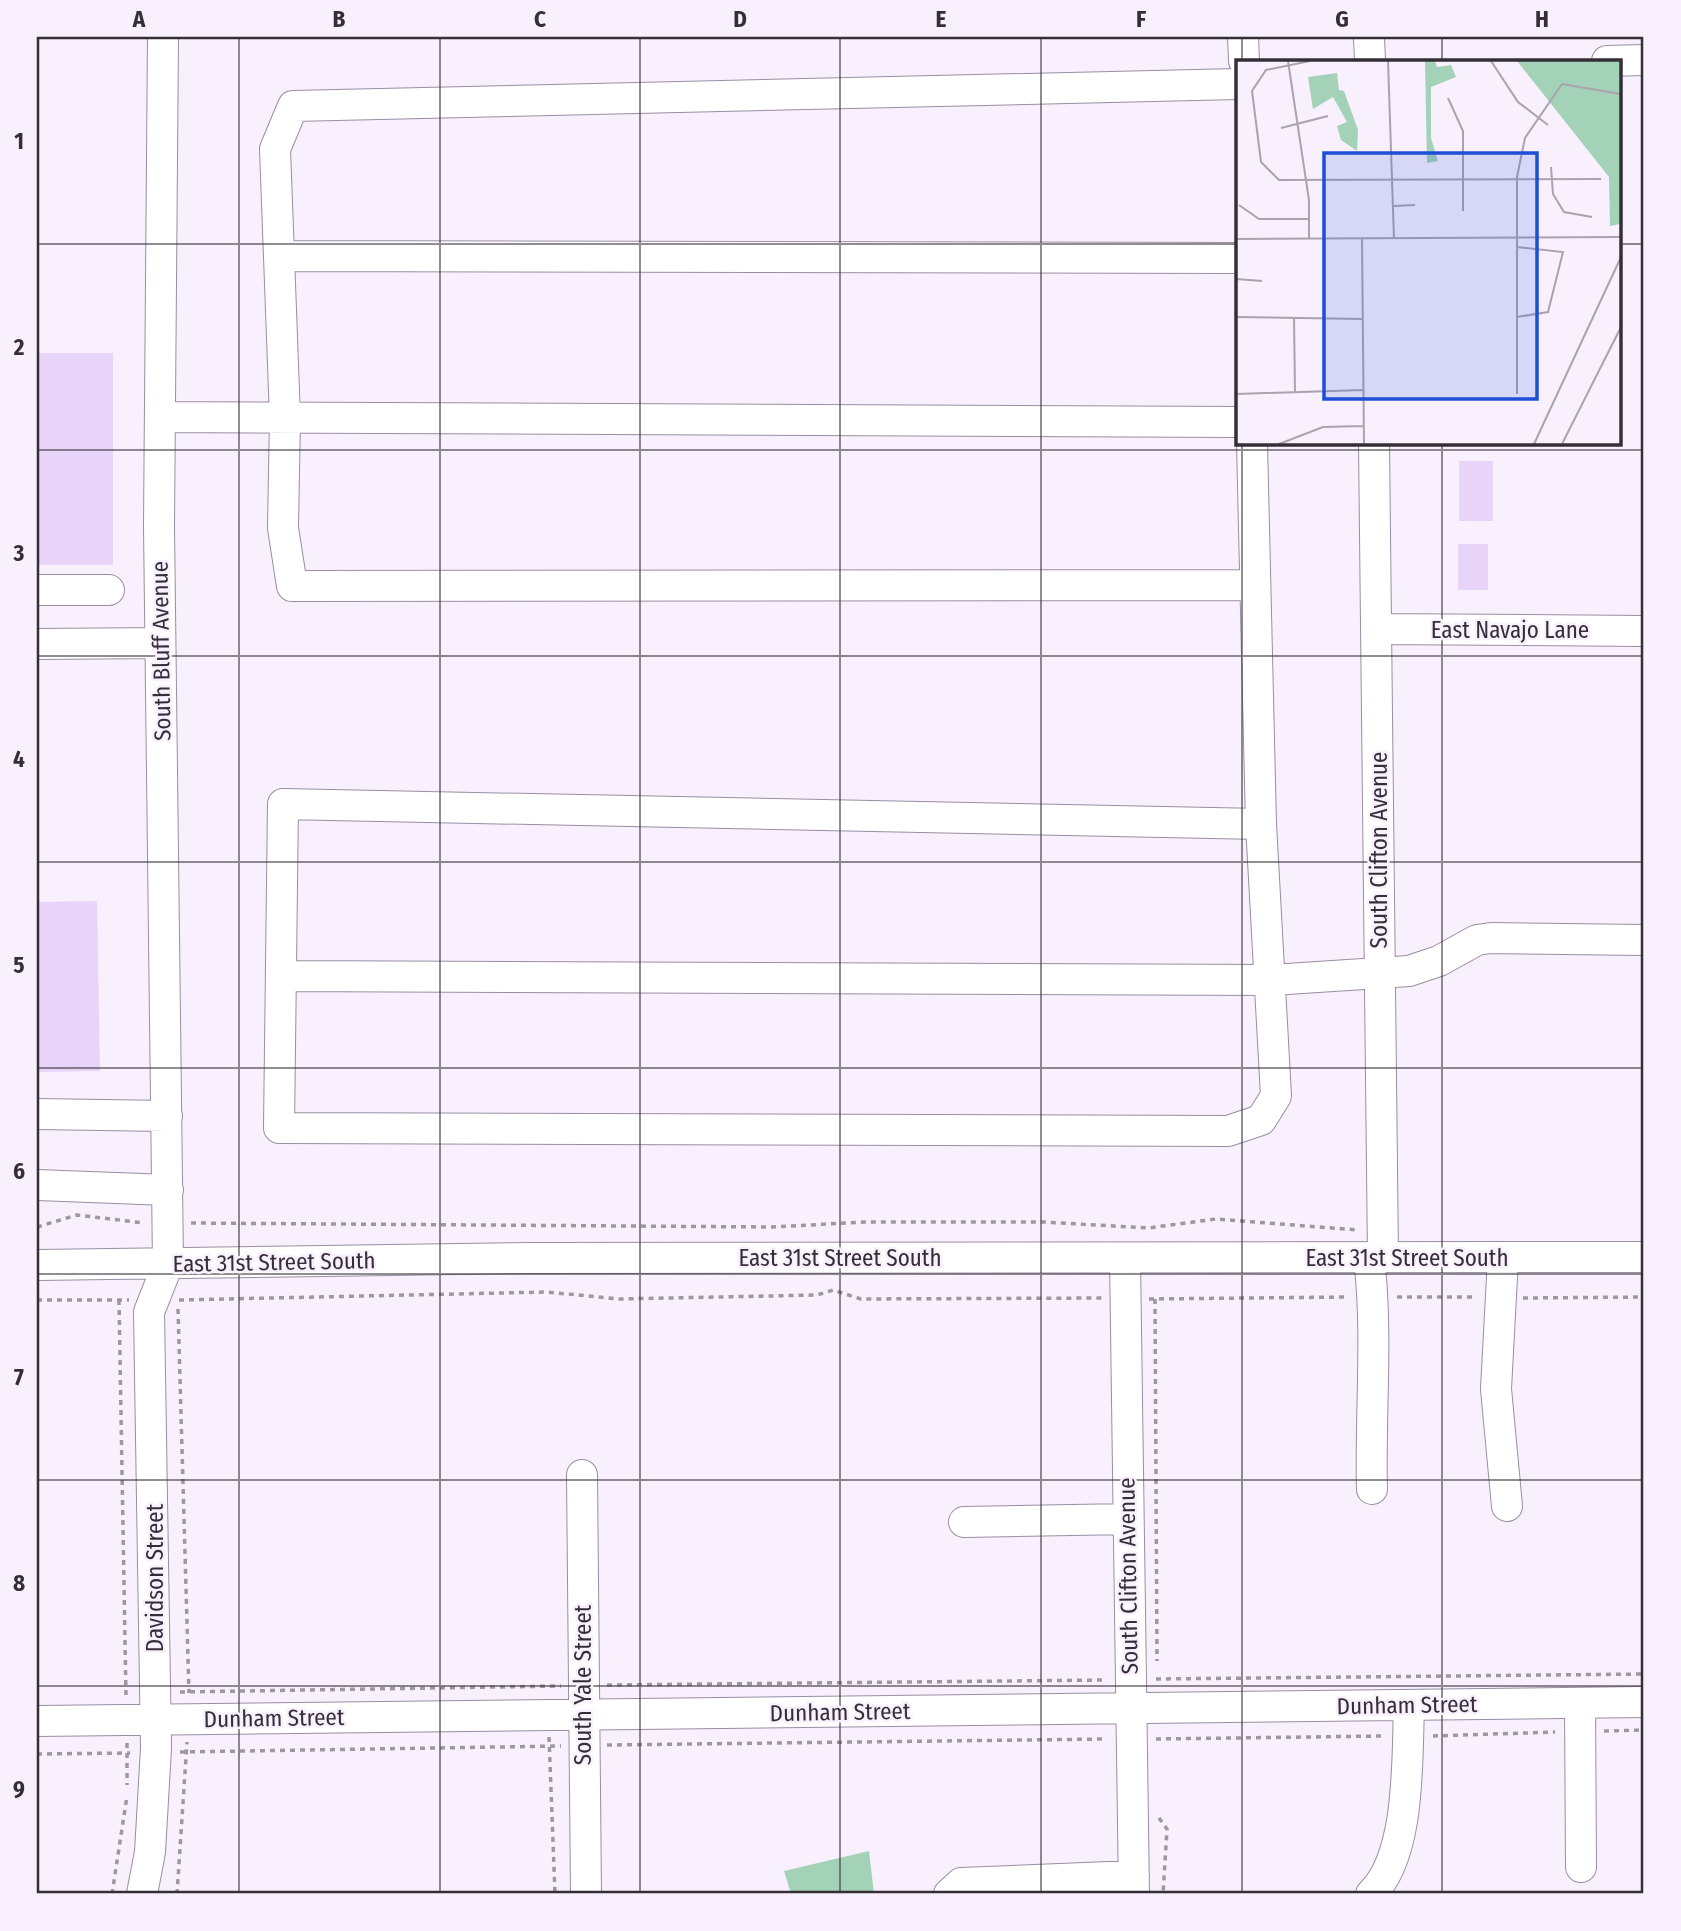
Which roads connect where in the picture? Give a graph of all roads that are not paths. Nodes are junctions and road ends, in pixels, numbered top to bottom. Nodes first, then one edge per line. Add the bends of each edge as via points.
1 (163, 37) edge
2 (1243, 37) edge
3 (1369, 37) edge
4 (1244, 60) edge
5 (1370, 60) edge
6 (1644, 60) edge
7 (1622, 61) edge
8 (1236, 84) edge
9 (281, 256) junction
10 (1236, 258) edge
11 (161, 417) junction
12 (285, 418) junction
13 (1236, 422) edge
14 (1252, 444) edge
15 (1374, 444) edge
16 (1255, 585) junction
17 (37, 590) edge
18 (109, 590) dead end
19 (1376, 629) junction
20 (1644, 631) edge
21 (160, 643) junction
22 (37, 644) edge
23 (1261, 824) junction
24 (1644, 940) edge
25 (1380, 971) junction
26 (282, 976) junction
27 (1272, 981) junction
28 (37, 1114) edge
29 (167, 1116) junction
30 (37, 1185) edge
31 (168, 1190) junction
32 (1378, 1249) junction
33 (1644, 1257) edge
34 (1125, 1258) junction
35 (1503, 1258) junction
36 (168, 1264) junction
37 (37, 1265) edge
38 (582, 1475) dead end
39 (1372, 1489) dead end
40 (1507, 1506) dead end
41 (1128, 1519) junction
42 (964, 1522) dead end
43 (1142, 1694) junction
44 (1644, 1702) edge
45 (1409, 1705) junction
46 (155, 1706) junction
47 (583, 1715) junction
48 (1580, 1717) junction
49 (37, 1721) edge
50 (1581, 1867) dead end
51 (1134, 1885) edge
52 (142, 1894) edge
53 (586, 1894) edge
54 (949, 1894) edge
55 (1371, 1894) edge

1 - 11 street, South Bluff Avenue
2 - 4 street
3 - 5 street
6 - 7 street
8 - 9 street via 293,106 275,149
9 - 10 street
9 - 12 street
11 - 12 street
11 - 21 street, South Bluff Avenue
12 - 13 street
12 - 16 street via 283,528 292,586
14 - 16 street
15 - 19 street, South Clifton Avenue
16 - 23 street
17 - 18 street
19 - 20 street, East Navajo Lane
19 - 25 street, South Clifton Avenue
21 - 22 street
21 - 29 street, South Bluff Avenue
23 - 26 street via 283,804
23 - 27 street
24 - 25 street via 1491,938 1420,968
25 - 27 street
25 - 32 street, South Clifton Avenue
26 - 27 street
26 - 27 street via 279,1128 307,1129 1228,1132 1261,1120 1276,1096
28 - 29 street
29 - 31 street, South Bluff Avenue
30 - 31 street
31 - 36 street, South Bluff Avenue
32 - 34 street, East 31st Street South
32 - 35 street, East 31st Street South
32 - 39 street, South Clifton Avenue via 1370,1424
33 - 35 street, East 31st Street South
34 - 36 street, East 31st Street South via 532,1258
34 - 41 street, South Clifton Avenue
35 - 40 street via 1496,1390
36 - 37 street, East 31st Street South
36 - 46 street, Davidson Street via 149,1312
38 - 47 street, South Yale Street
41 - 42 street
41 - 43 street, South Clifton Avenue
43 - 45 street, Dunham Street
43 - 47 street, Dunham Street
43 - 51 street, South Clifton Avenue via 1147,1743
44 - 48 street, Dunham Street
45 - 48 street, Dunham Street
45 - 55 street via 1403,1805 1394,1853
46 - 47 street, Dunham Street
46 - 49 street, Dunham Street via 126,1706
46 - 52 street, Davidson Street via 141,1753 150,1852
47 - 53 street, South Yale Street
48 - 50 street
51 - 54 street via 980,1881 961,1883

